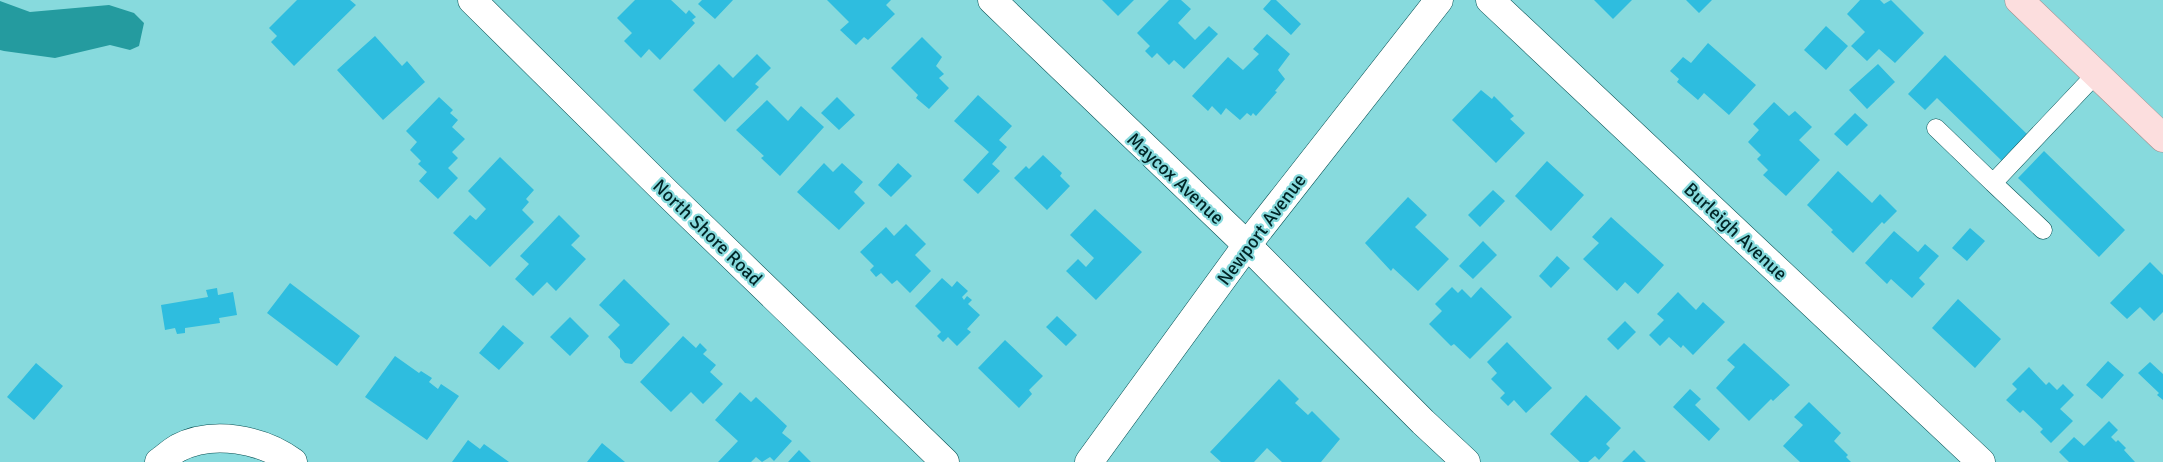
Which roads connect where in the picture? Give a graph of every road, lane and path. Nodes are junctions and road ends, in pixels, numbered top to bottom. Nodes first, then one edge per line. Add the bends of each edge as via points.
1 (472, 0) edge
2 (992, 0) edge
3 (1439, 0) edge
4 (1490, 0) edge
5 (2019, 0) edge
6 (2096, 74) junction
7 (1936, 128) dead end
8 (2163, 138) edge
9 (1993, 182) junction
10 (2043, 230) dead end
11 (1248, 245) junction
12 (159, 462) edge
13 (293, 462) edge
14 (945, 462) edge
15 (1089, 462) edge
16 (1466, 462) edge
17 (1981, 462) edge

1 - 14 street, North Shore Road
2 - 11 street, Maycox Avenue
3 - 11 street, Newport Avenue
4 - 17 street, Burleigh Avenue
5 - 6 main road
6 - 8 main road
6 - 9 lane
7 - 9 lane
9 - 10 lane
11 - 15 street, Newport Avenue
11 - 16 street, Maycox Avenue
12 - 13 street via 177,448 222,438 257,445

